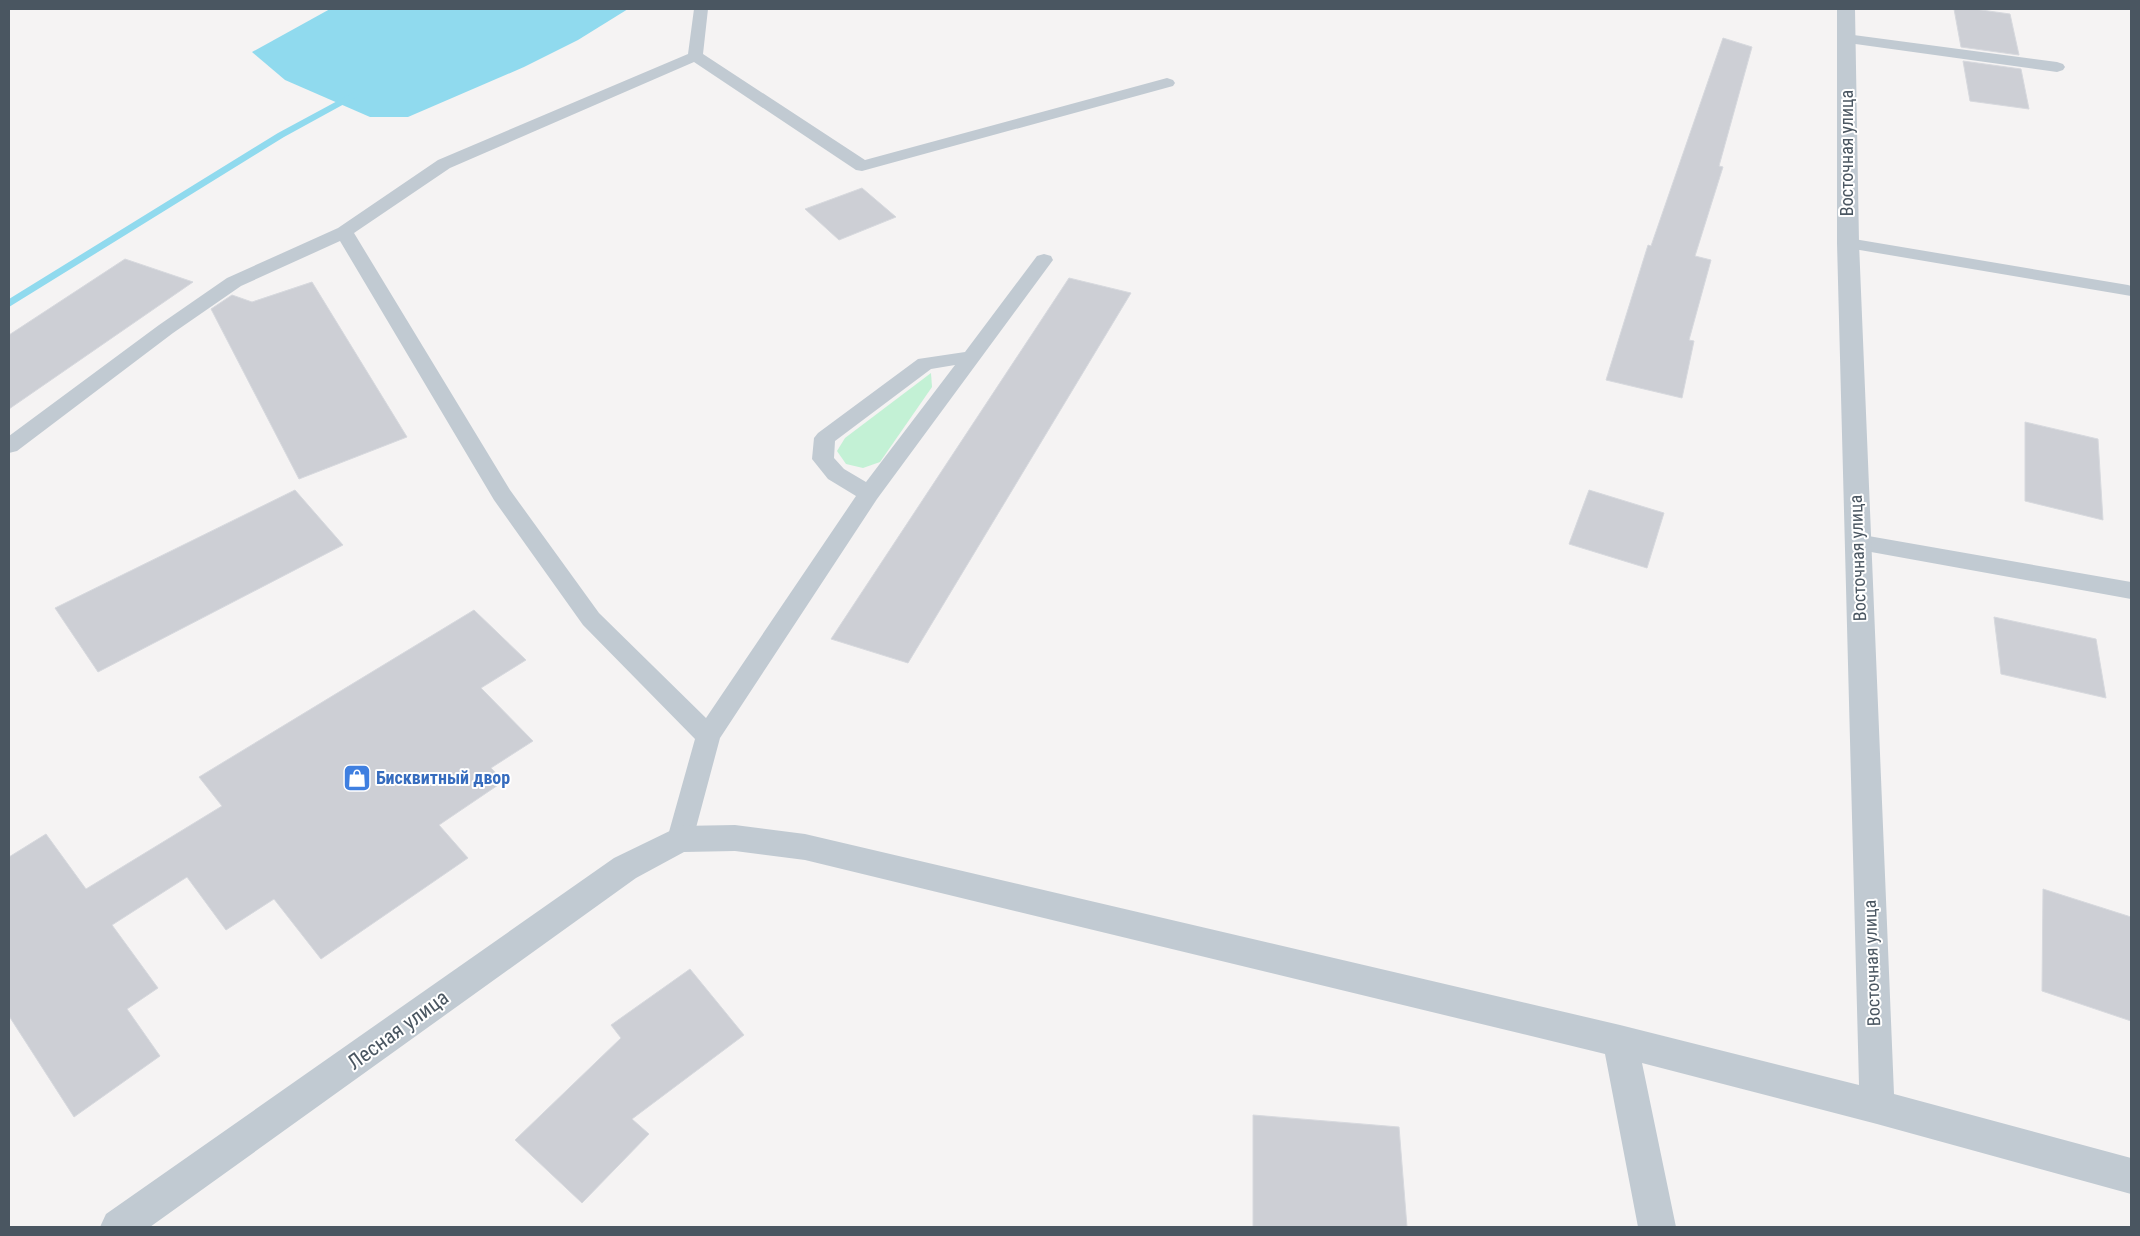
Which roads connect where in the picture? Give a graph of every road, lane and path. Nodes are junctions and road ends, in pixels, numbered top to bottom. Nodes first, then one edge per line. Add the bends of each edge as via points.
1 (701, 9) edge
2 (1846, 9) edge
3 (1846, 39) junction
4 (695, 56) junction
5 (2057, 67) dead end
6 (1167, 83) dead end
7 (344, 232) junction
8 (1848, 243) junction
9 (1044, 260) dead end
10 (2128, 291) dead end
11 (972, 357) junction
12 (9, 446) edge
13 (869, 494) junction
14 (1857, 542) junction
15 (2131, 591) edge
16 (708, 736) junction
17 (680, 839) junction
18 (1620, 1042) junction
19 (1877, 1107) junction
20 (2131, 1176) edge
21 (119, 1227) edge
22 (1657, 1227) edge

1 - 4 lane
2 - 3 street, Восточная улица
3 - 5 lane
3 - 8 street, Восточная улица
4 - 6 lane via 862,166
4 - 7 lane via 444,164
7 - 12 lane via 234,282
7 - 16 lane via 502,495 591,619
8 - 10 lane
8 - 14 street, Восточная улица
9 - 11 lane
11 - 13 lane
11 - 13 lane via 925,362 825,438 823,459 836,474
13 - 16 lane
14 - 15 lane
14 - 19 street, Восточная улица
16 - 17 lane
17 - 18 street via 735,838 805,847
17 - 21 street, Лесная улица via 625,868
18 - 19 street
18 - 22 street
19 - 20 street

